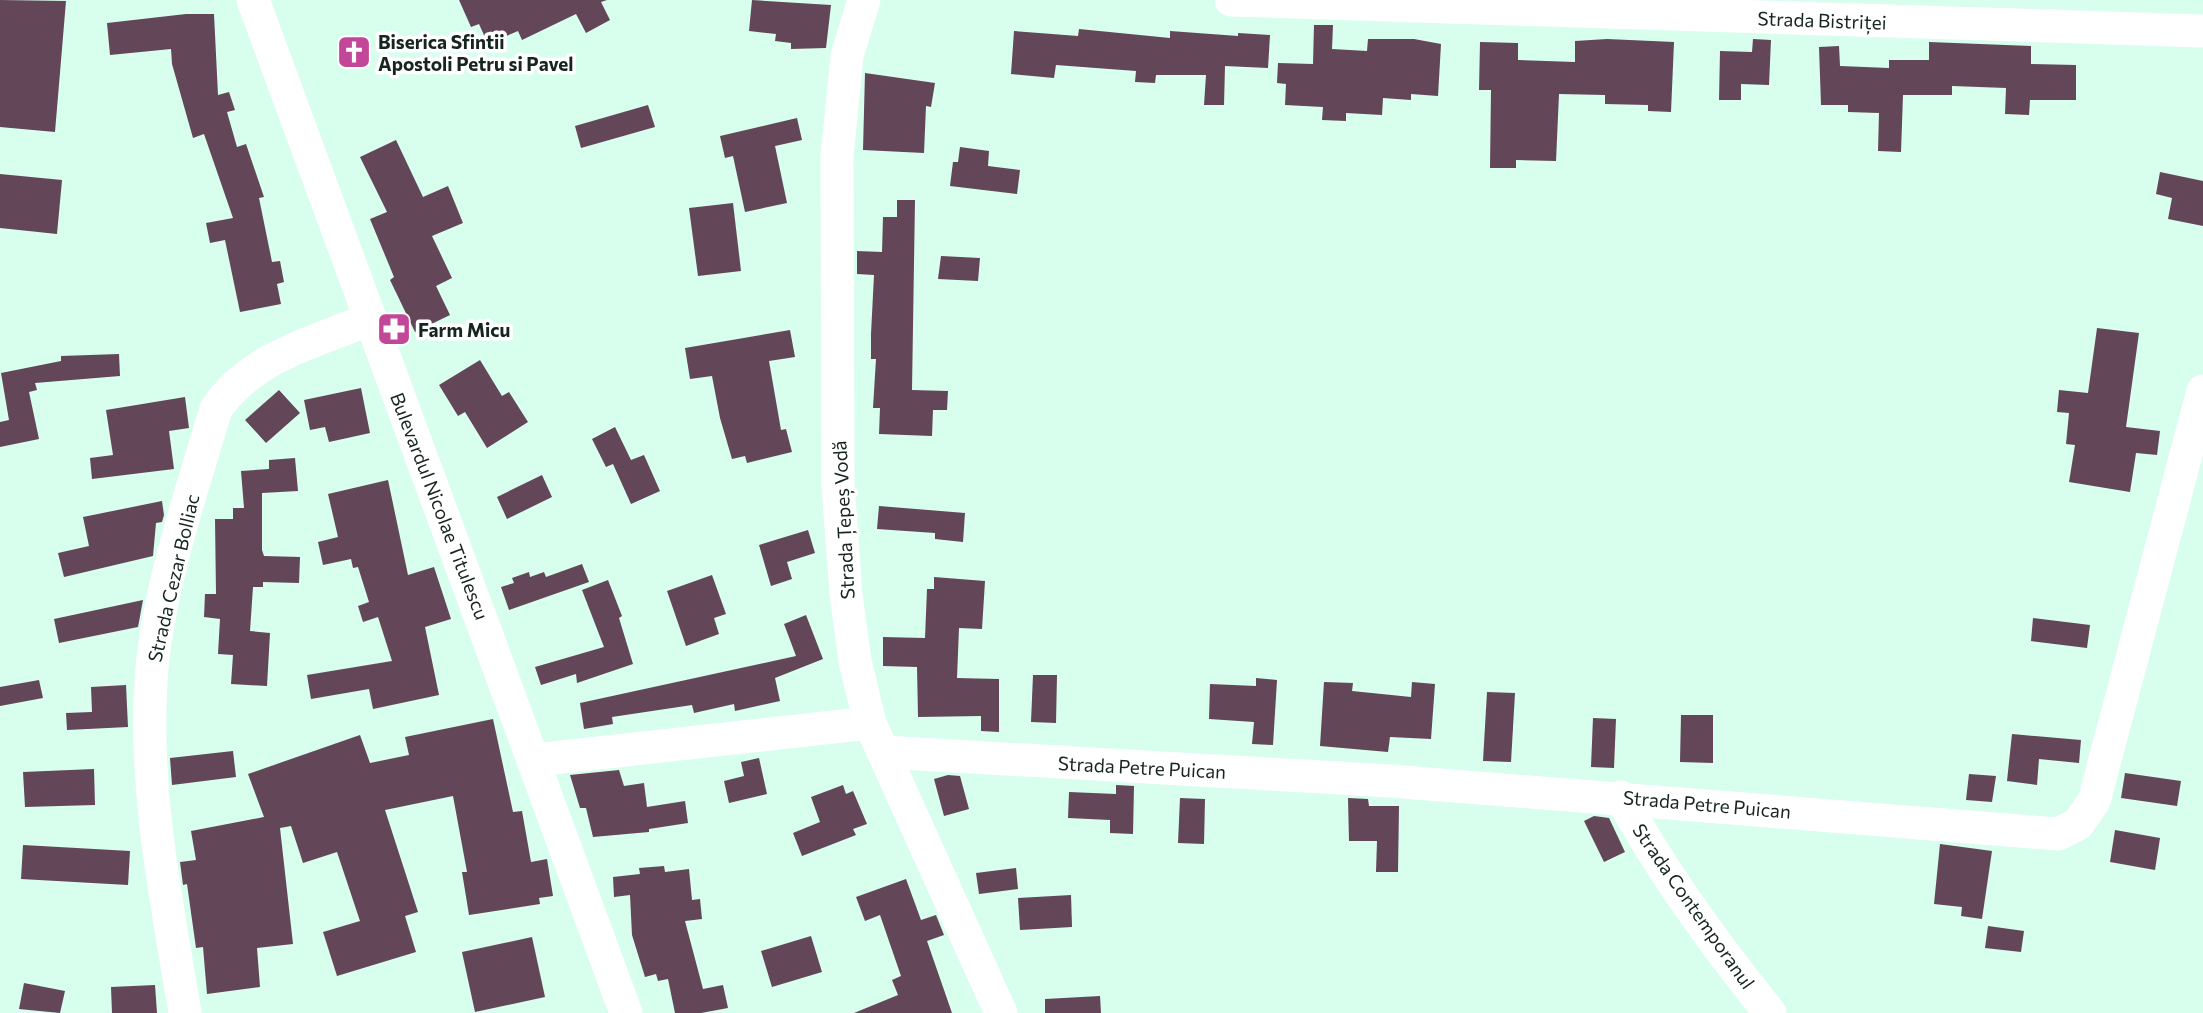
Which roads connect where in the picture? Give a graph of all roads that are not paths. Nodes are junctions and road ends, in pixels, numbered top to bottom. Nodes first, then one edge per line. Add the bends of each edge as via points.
1 (253, 0) edge
2 (864, 0) edge
3 (1231, 0) edge
4 (1306, 2) edge
5 (2152, 15) edge
6 (2203, 31) edge
7 (370, 319) junction
8 (2203, 391) edge
9 (876, 738) junction
10 (535, 760) junction
11 (1621, 797) junction
12 (185, 1013) edge
13 (625, 1013) edge
14 (1001, 1013) edge
15 (1770, 1013) edge

1 - 7 street, Bulevardul Nicolae Titulescu
2 - 9 street, Strada Țepeș Vodă via 847,56 837,156 838,472 855,661
3 - 4 street, Strada Bistriței
4 - 5 street, Strada Bistriței
5 - 6 street, Strada Bistriței
7 - 10 street, Bulevardul Nicolae Titulescu
7 - 12 street, Strada Cezar Bolliac via 270,360 230,388 216,408 172,566 151,679 149,746 153,819
8 - 11 street, Strada Petre Puican via 2094,801 2078,824 2057,834
9 - 10 street, Strada Petre Puican
9 - 11 street, Strada Petre Puican
9 - 14 street, Strada Țepeș Vodă
10 - 13 street, Bulevardul Nicolae Titulescu
11 - 15 street, Strada Contemporanul via 1713,940

